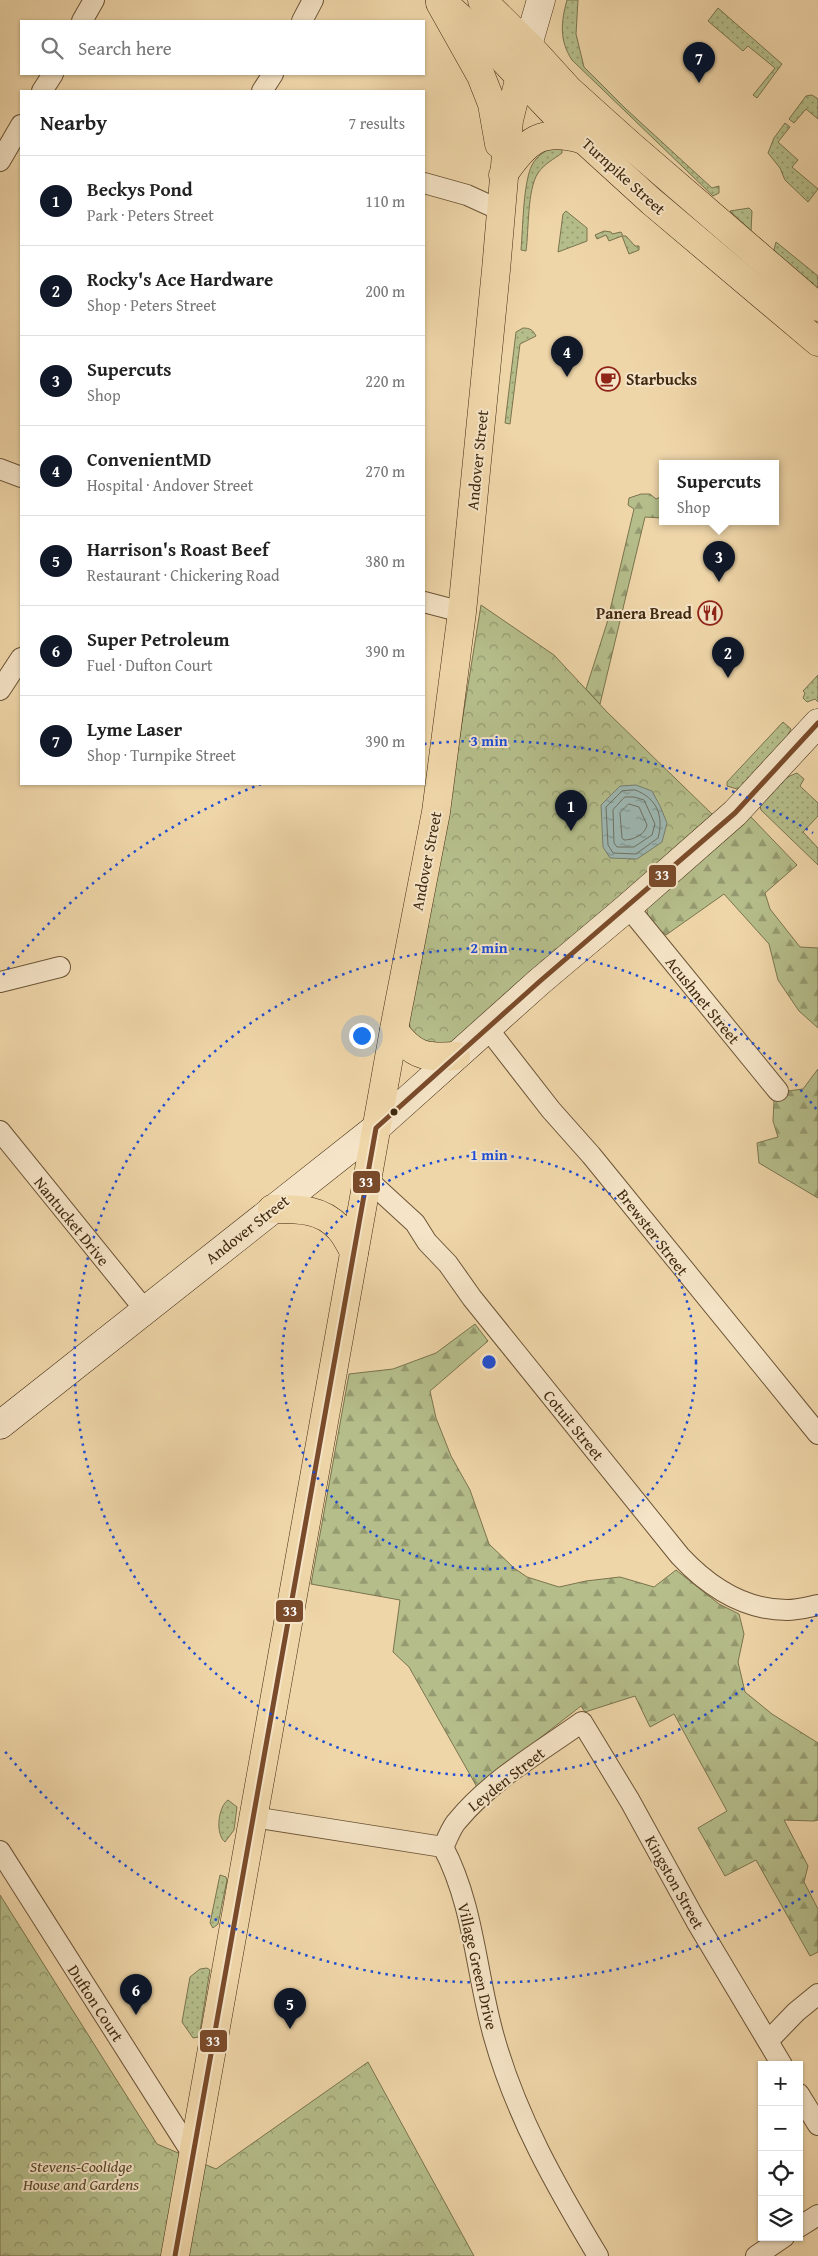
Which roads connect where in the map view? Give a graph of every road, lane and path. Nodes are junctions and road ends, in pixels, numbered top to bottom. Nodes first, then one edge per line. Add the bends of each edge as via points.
1 (94, 0) edge
2 (313, 0) edge
3 (439, 0) edge
4 (482, 0) edge
5 (541, 0) edge
6 (83, 20) edge
7 (303, 20) edge
8 (528, 45) junction
9 (52, 75) edge
10 (272, 75) edge
11 (519, 75) junction
12 (43, 90) edge
13 (263, 90) edge
14 (20, 127) edge
15 (584, 140) junction
16 (0, 161) edge
17 (503, 175) junction
18 (425, 183) edge
19 (502, 211) junction
20 (818, 307) edge
21 (818, 342) edge
22 (0, 469) edge
23 (20, 477) edge
24 (425, 602) edge
25 (462, 612) junction
26 (20, 660) edge
27 (0, 690) edge
28 (818, 723) edge
29 (628, 908) junction
30 (60, 967) dead end
31 (0, 982) edge
32 (488, 1029) junction
33 (394, 1030) junction
34 (456, 1056) junction
35 (778, 1091) dead end
36 (376, 1128) junction
37 (0, 1131) edge
38 (367, 1179) junction
39 (272, 1209) junction
40 (354, 1252) junction
41 (145, 1310) junction
42 (0, 1425) edge
43 (818, 1434) edge
44 (818, 1605) edge
45 (582, 1722) joint
46 (253, 1816) junction
47 (443, 1847) junction
48 (0, 1851) edge
49 (818, 1994) edge
50 (768, 2041) junction
51 (780, 2061) edge
52 (803, 2101) edge
53 (818, 2125) edge
54 (193, 2155) junction
55 (818, 2215) edge
56 (803, 2224) edge
57 (778, 2241) edge
58 (175, 2256) edge
59 (598, 2256) edge
60 (756, 2256) edge

1 - 6 street
2 - 7 street
3 - 11 main road, Turnpike Street via 480,35
3 - 17 main road via 481,76 492,104
4 - 8 main road, Turnpike Street
5 - 8 main road, Andover Street
8 - 11 main road, Andover Street
8 - 20 main road, Turnpike Street via 569,90 622,138
9 - 12 street
10 - 13 street
11 - 15 main road, Turnpike Street
11 - 17 main road, Andover Street via 509,120
14 - 16 street
15 - 17 main road via 550,134 538,139 516,156
15 - 21 main road, Turnpike Street via 690,235
17 - 19 main road, Andover Street
18 - 19 street via 467,195
19 - 25 main road, Andover Street
22 - 23 street
24 - 25 street
25 - 33 main road, Andover Street via 436,812
26 - 27 street
28 - 29 main road via 735,813
29 - 32 main road
29 - 35 street, Acushnet Street
30 - 31 street
32 - 34 main road
32 - 43 street, Brewster Street
33 - 34 main road via 405,1045 420,1055 435,1058
33 - 36 main road, Andover Street
34 - 36 main road
36 - 38 main road
36 - 39 main road, Andover Street
37 - 41 street, Nantucket Drive
38 - 40 main road
38 - 44 street, Cotuit Street via 415,1223 580,1433 698,1576 737,1599 766,1608 788,1610
39 - 40 main road via 302,1208 318,1213 339,1227
39 - 41 main road, Andover Street
40 - 46 main road
41 - 42 main road, Andover Street
45 - 47 street, Leyden Street via 473,1803 456,1821
45 - 50 street, Kingston Street
46 - 47 street
46 - 54 main road
47 - 59 street, Village Green Drive via 454,1867 462,1894 487,2013 510,2087 546,2168
48 - 54 street, Dufton Court
49 - 50 street
50 - 51 street, Kingston Street
52 - 53 street
54 - 58 main road
55 - 56 street
57 - 60 street

